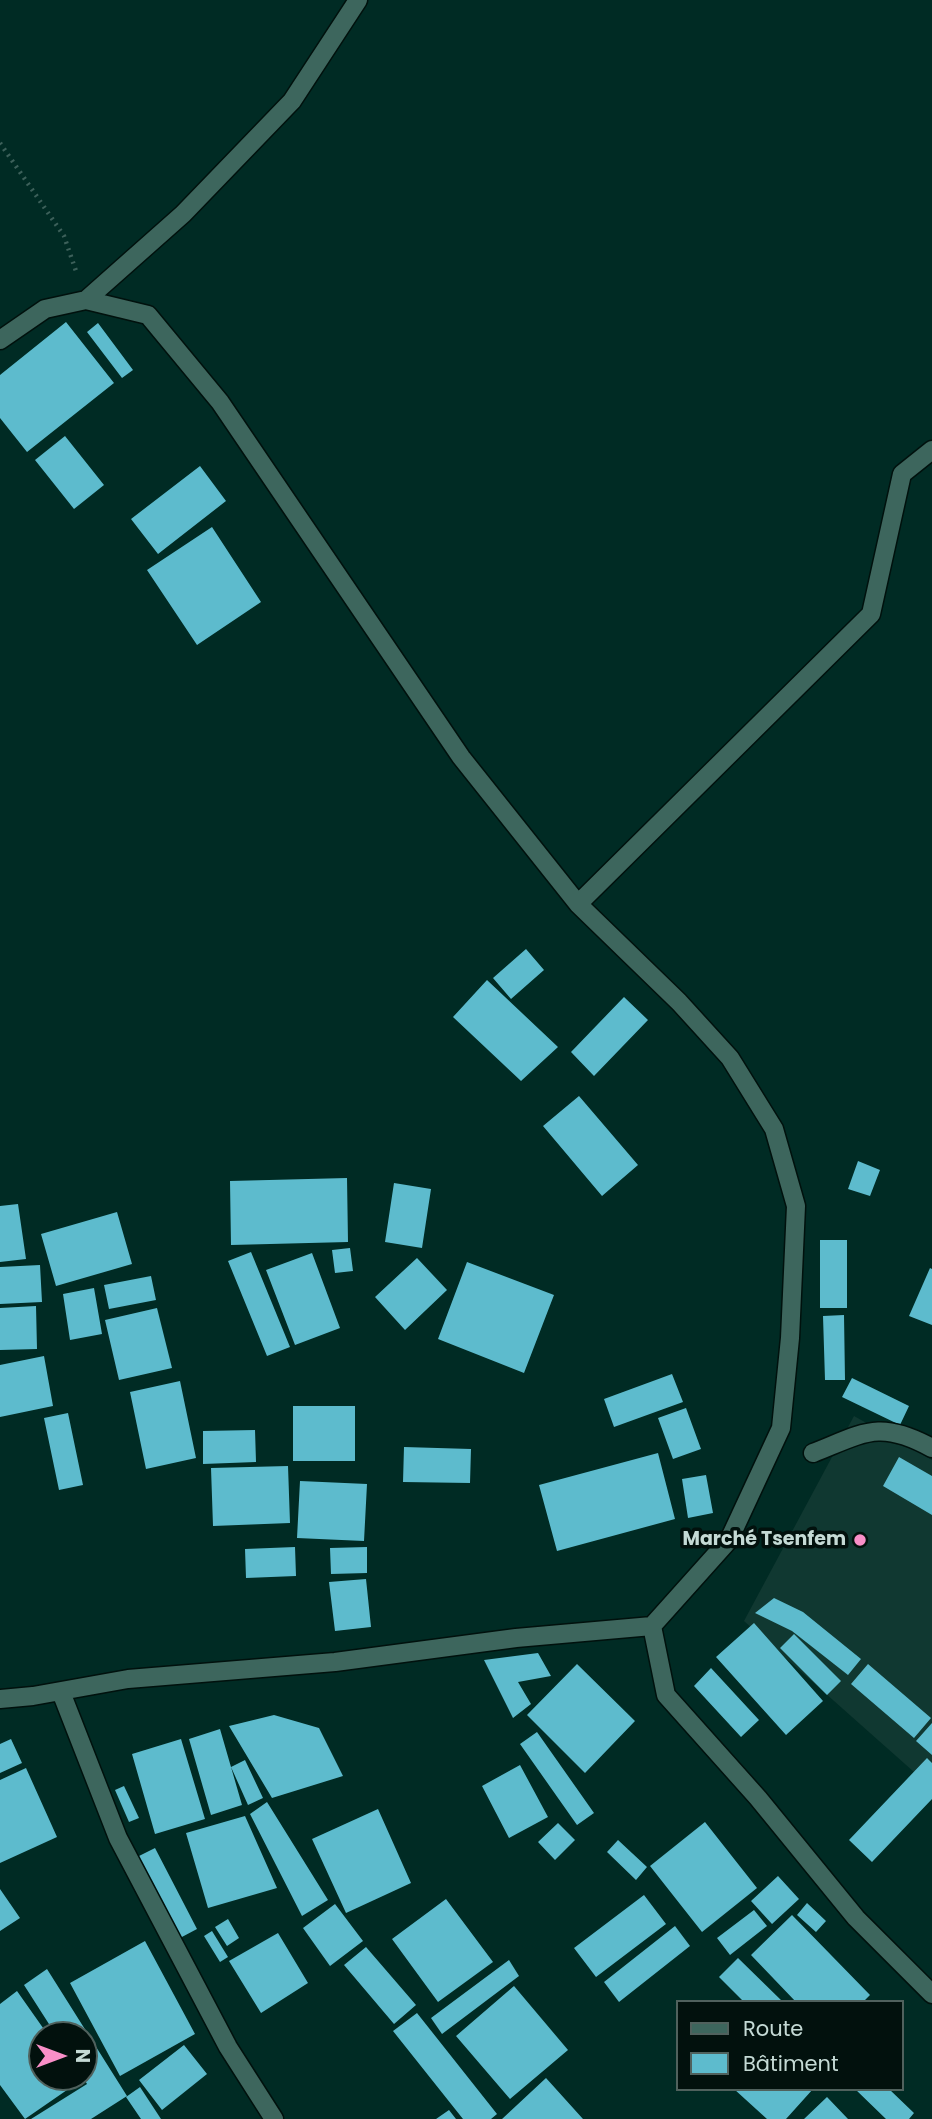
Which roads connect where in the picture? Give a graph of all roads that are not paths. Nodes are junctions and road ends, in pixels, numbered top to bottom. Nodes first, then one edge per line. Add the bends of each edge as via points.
1 (358, 0) edge
2 (86, 300) junction
3 (0, 340) edge
4 (932, 450) edge
5 (578, 904) junction
6 (932, 1448) edge
7 (813, 1454) dead end
8 (652, 1626) junction
9 (61, 1692) junction
10 (0, 1699) edge
11 (932, 1994) edge
12 (274, 2119) edge

1 - 2 street via 292,101 183,214
2 - 3 street via 45,309
2 - 5 street via 148,315 220,401 461,757
4 - 5 street via 902,474 871,614
5 - 8 street via 730,1058 774,1129 796,1206 781,1429 729,1540
6 - 7 street via 894,1432 867,1432
8 - 9 street via 335,1662 128,1679
8 - 11 street via 666,1695 856,1917
9 - 10 street
9 - 12 street via 118,1838 228,2047

